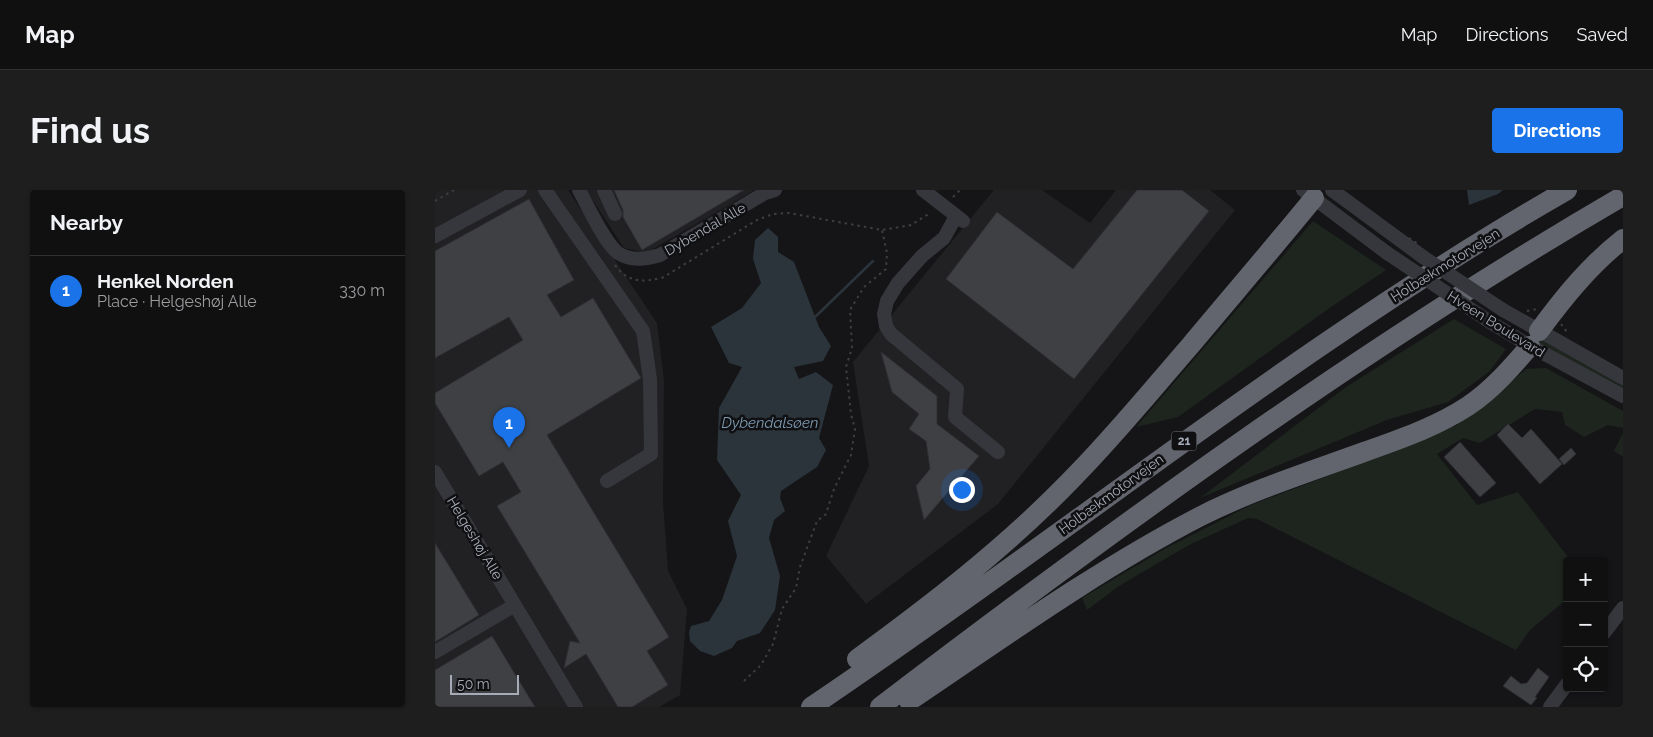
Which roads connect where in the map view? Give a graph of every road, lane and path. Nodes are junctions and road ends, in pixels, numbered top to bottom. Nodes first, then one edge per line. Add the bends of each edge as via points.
1 (454, 190) edge
2 (520, 190) edge
3 (545, 190) edge
4 (579, 190) edge
5 (604, 190) edge
6 (775, 190) edge
7 (923, 190) edge
8 (960, 190) edge
9 (1567, 190) edge
10 (1317, 192) edge
11 (1623, 196) edge
12 (953, 197) dead end
13 (435, 201) edge
14 (931, 213) dead end
15 (598, 225) junction
16 (882, 230) junction
17 (435, 236) edge
18 (1623, 239) edge
19 (616, 257) junction
20 (600, 269) junction
21 (1524, 311) dead end
22 (1551, 314) junction
23 (1568, 333) dead end
24 (1535, 338) junction
25 (1623, 378) edge
26 (1623, 396) edge
27 (998, 452) dead end
28 (435, 472) edge
29 (607, 482) dead end
30 (515, 604) junction
31 (1623, 608) edge
32 (1608, 628) edge
33 (435, 652) edge
34 (744, 681) dead end
35 (1563, 689) edge
36 (574, 706) edge
37 (797, 707) edge
38 (811, 707) edge
39 (880, 707) edge
40 (899, 707) edge
41 (1550, 707) edge

1 - 13 path
2 - 17 street
3 - 20 street
4 - 15 street
5 - 15 street via 618,213
6 - 19 street, Dybendal Alle via 660,255 646,259
7 - 27 street via 959,219 898,283 887,301 884,320 891,334 957,389 955,417
8 - 12 path
9 - 38 highway, Holbækmotorvejen / 21 via 1365,316
10 - 24 street, Hveen Boulevard, bridge via 1403,243 1503,310
10 - 24 street, Hveen Boulevard, bridge via 1387,253 1490,322
10 - 37 highway via 1110,440 1068,484 965,577 818,686
11 - 39 highway, 21 via 1393,338 1208,465
14 - 16 path via 911,225
15 - 19 street
16 - 19 path via 789,213 773,214 757,220 662,278 646,282 621,274
16 - 34 path via 887,253 886,269 864,287 850,310 852,348 846,367 855,429 851,455 826,514 817,521 796,588 782,609 773,644 761,665
18 - 22 highway via 1589,269
19 - 20 street
20 - 29 street via 643,331 650,379 651,454
21 - 22 path via 1536,309
22 - 23 path
22 - 24 highway
24 - 25 street, Hveen Boulevard
24 - 26 street, Hveen Boulevard
24 - 40 highway via 1490,389 1446,420 1264,488 1200,516 1080,586
28 - 30 street, Helgeshøj Alle
30 - 33 street
30 - 36 street, Helgeshøj Alle
31 - 32 street
35 - 41 street

